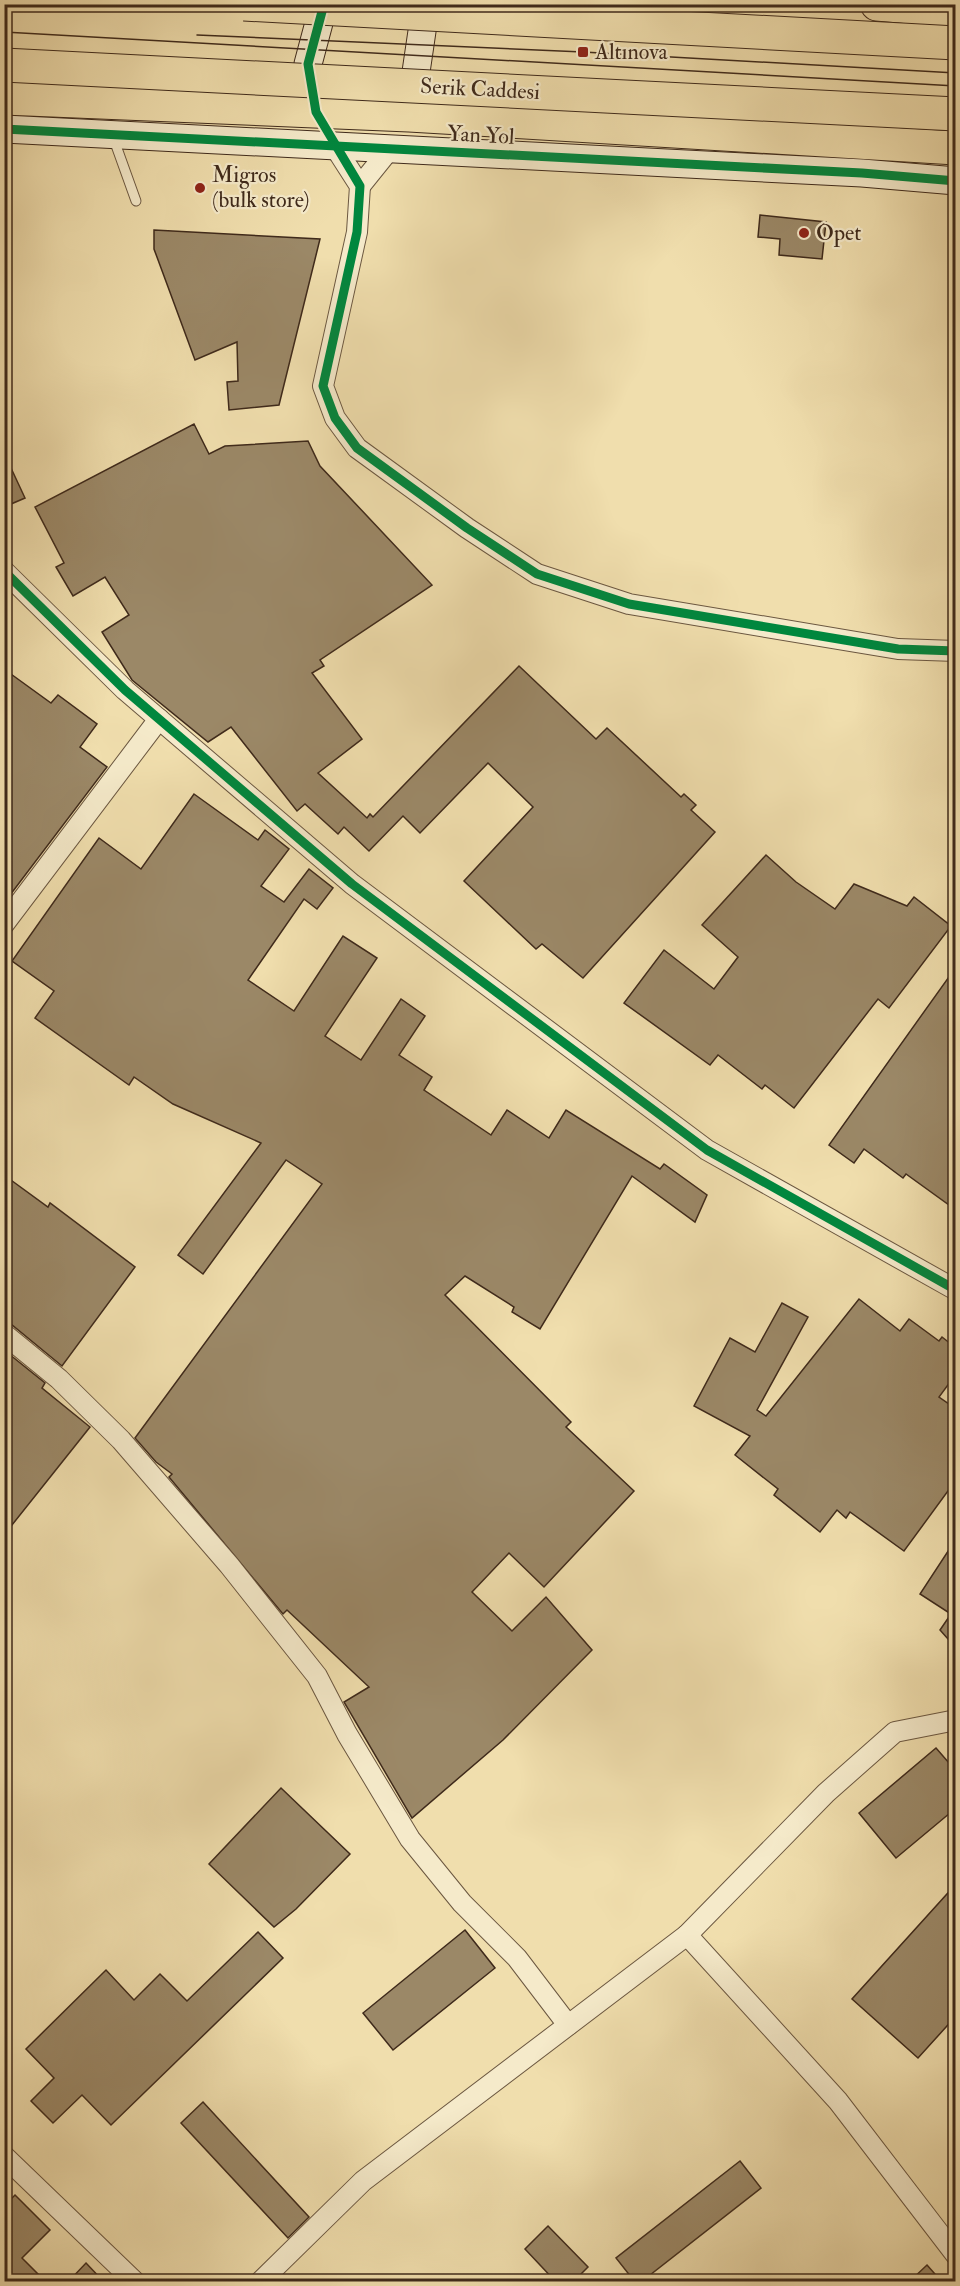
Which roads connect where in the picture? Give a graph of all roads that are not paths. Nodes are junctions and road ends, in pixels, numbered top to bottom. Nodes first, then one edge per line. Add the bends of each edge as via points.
1 (244, 4) edge
2 (324, 4) edge
3 (426, 4) edge
4 (877, 4) edge
5 (956, 11) edge
6 (956, 43) edge
7 (4, 66) edge
8 (4, 98) edge
9 (316, 112) junction
10 (956, 114) edge
11 (410, 115) junction
12 (4, 129) edge
13 (112, 135) junction
14 (335, 147) junction
15 (956, 148) edge
16 (389, 150) junction
17 (956, 181) edge
18 (360, 186) junction
19 (136, 201) dead end
20 (4, 571) edge
21 (956, 651) edge
22 (159, 719) junction
23 (4, 924) edge
24 (956, 1290) edge
25 (4, 1334) edge
26 (956, 1720) edge
27 (687, 1935) junction
28 (568, 2025) junction
29 (4, 2156) edge
30 (956, 2255) edge
31 (135, 2282) edge
32 (260, 2282) edge

1 - 6 highway, bridge
2 - 9 street via 308,64
3 - 11 street
4 - 5 highway
7 - 10 highway, Serik Caddesi, bridge
8 - 9 highway
9 - 11 highway
9 - 14 street
11 - 15 highway
11 - 16 street
12 - 13 street, Yan Yol
13 - 14 street, Yan Yol
13 - 19 lane
14 - 16 street, Yan Yol
14 - 18 street
16 - 17 street, Yan Yol via 862,172
16 - 18 street
18 - 21 street via 357,232 323,386 335,418 357,448 537,574 629,604 898,650
20 - 22 street
22 - 23 street
22 - 24 street via 352,884 707,1150
25 - 28 street via 59,1379 122,1440 229,1565 317,1676 410,1839 462,1902 517,1958
26 - 27 street via 895,1732 826,1793
27 - 28 street
27 - 30 street via 838,2101
28 - 32 street via 363,2181
29 - 31 street

